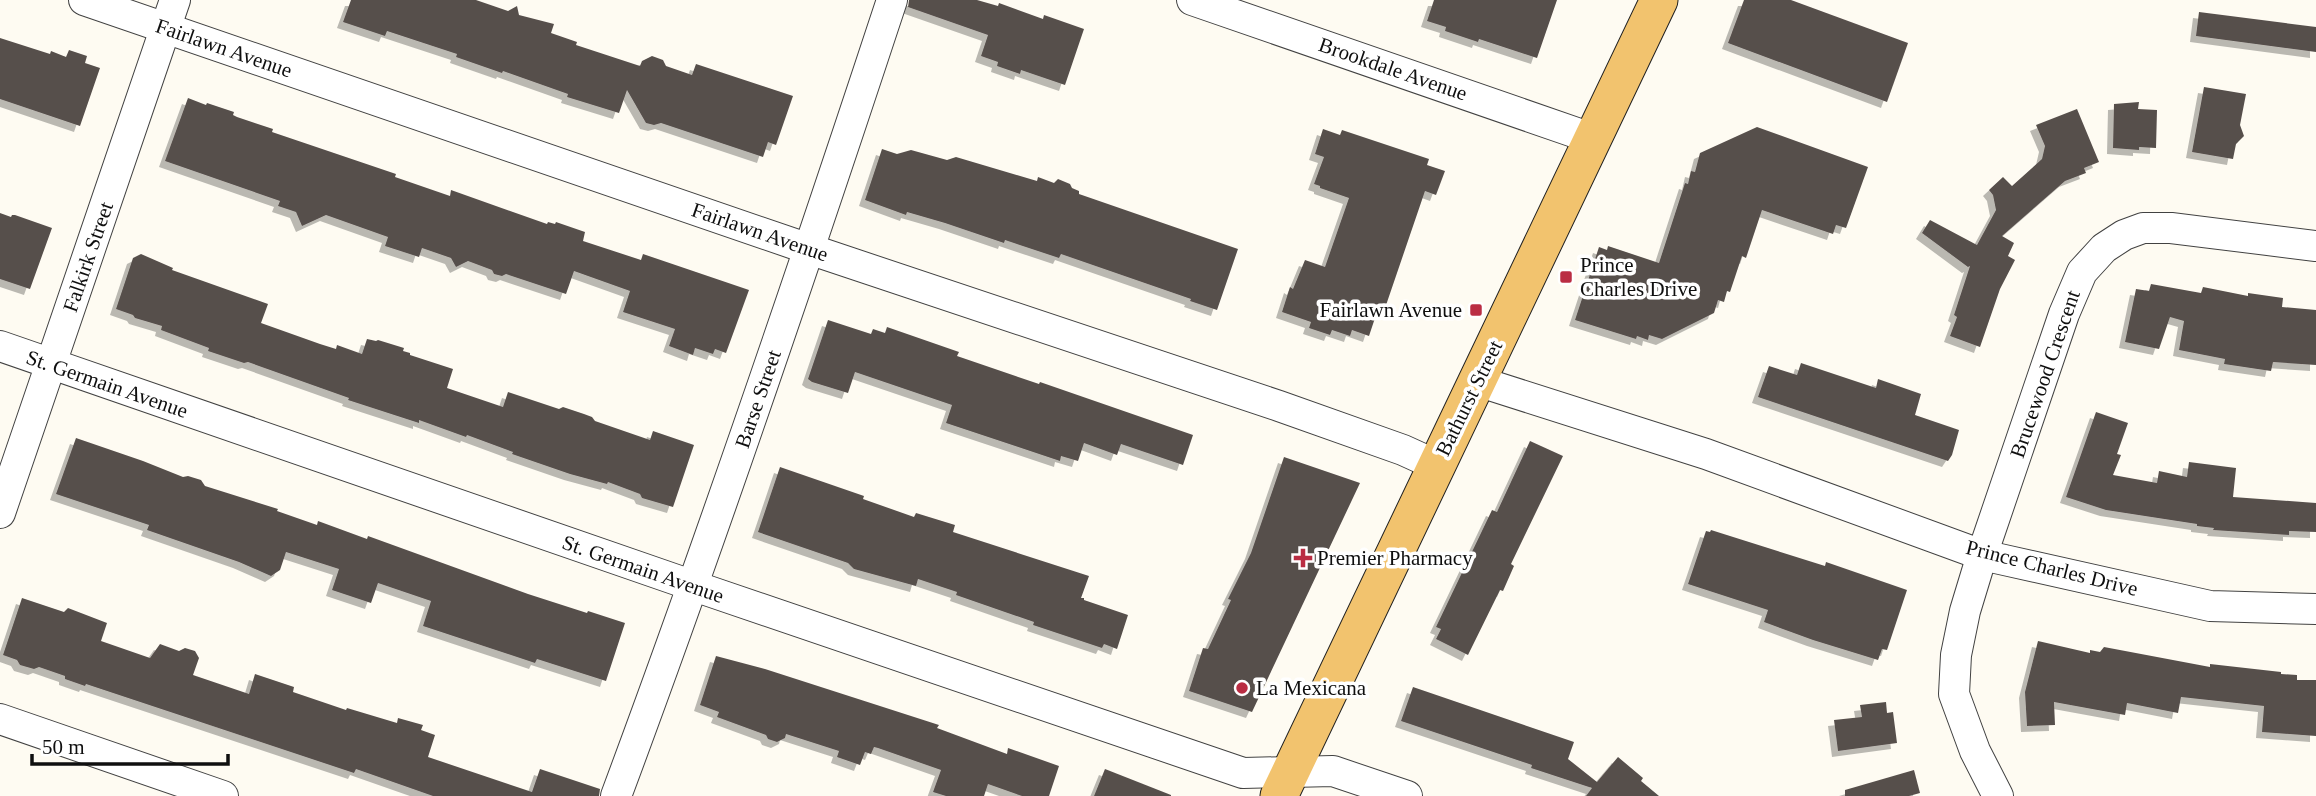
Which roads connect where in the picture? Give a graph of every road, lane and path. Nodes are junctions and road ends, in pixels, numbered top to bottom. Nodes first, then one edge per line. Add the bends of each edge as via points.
1 (83, 0) edge
2 (175, 0) edge
3 (892, 0) edge
4 (1192, 0) edge
5 (1659, 0) edge
6 (165, 29) junction
7 (1594, 139) junction
8 (2316, 246) edge
9 (809, 249) junction
10 (0, 346) edge
11 (51, 365) junction
12 (1477, 381) junction
13 (1436, 465) junction
14 (0, 513) edge
15 (1982, 555) junction
16 (694, 586) junction
17 (2316, 609) edge
18 (0, 719) edge
19 (1285, 784) edge
20 (223, 796) edge
21 (616, 796) edge
22 (1407, 796) edge
23 (1998, 796) edge

1 - 6 street, Fairlawn Avenue
2 - 6 street, Falkirk Street
3 - 9 street, Barse Street
4 - 7 street, Brookdale Avenue
5 - 7 main road, Bathurst Street
6 - 9 street, Fairlawn Avenue
6 - 11 street, Falkirk Street
7 - 12 main road, Bathurst Street
8 - 15 street, Brucewood Crescent via 2143,228 2104,248 2082,272 2072,293
9 - 13 street, Fairlawn Avenue via 1279,406
9 - 16 street, Barse Street
10 - 11 street, St. Germain Avenue
11 - 14 street, Falkirk Street
11 - 16 street, St. Germain Avenue
12 - 13 main road, Bathurst Street
12 - 15 street, Prince Charles Drive via 1706,454
13 - 19 main road, Bathurst Street
15 - 17 street, Prince Charles Drive via 2210,606
15 - 23 street, Brucewood Crescent via 1956,655 1954,694
16 - 19 street, St. Germain Avenue
16 - 21 street, Barse Street
18 - 20 street
19 - 22 street, St. Germain Avenue via 1333,771

